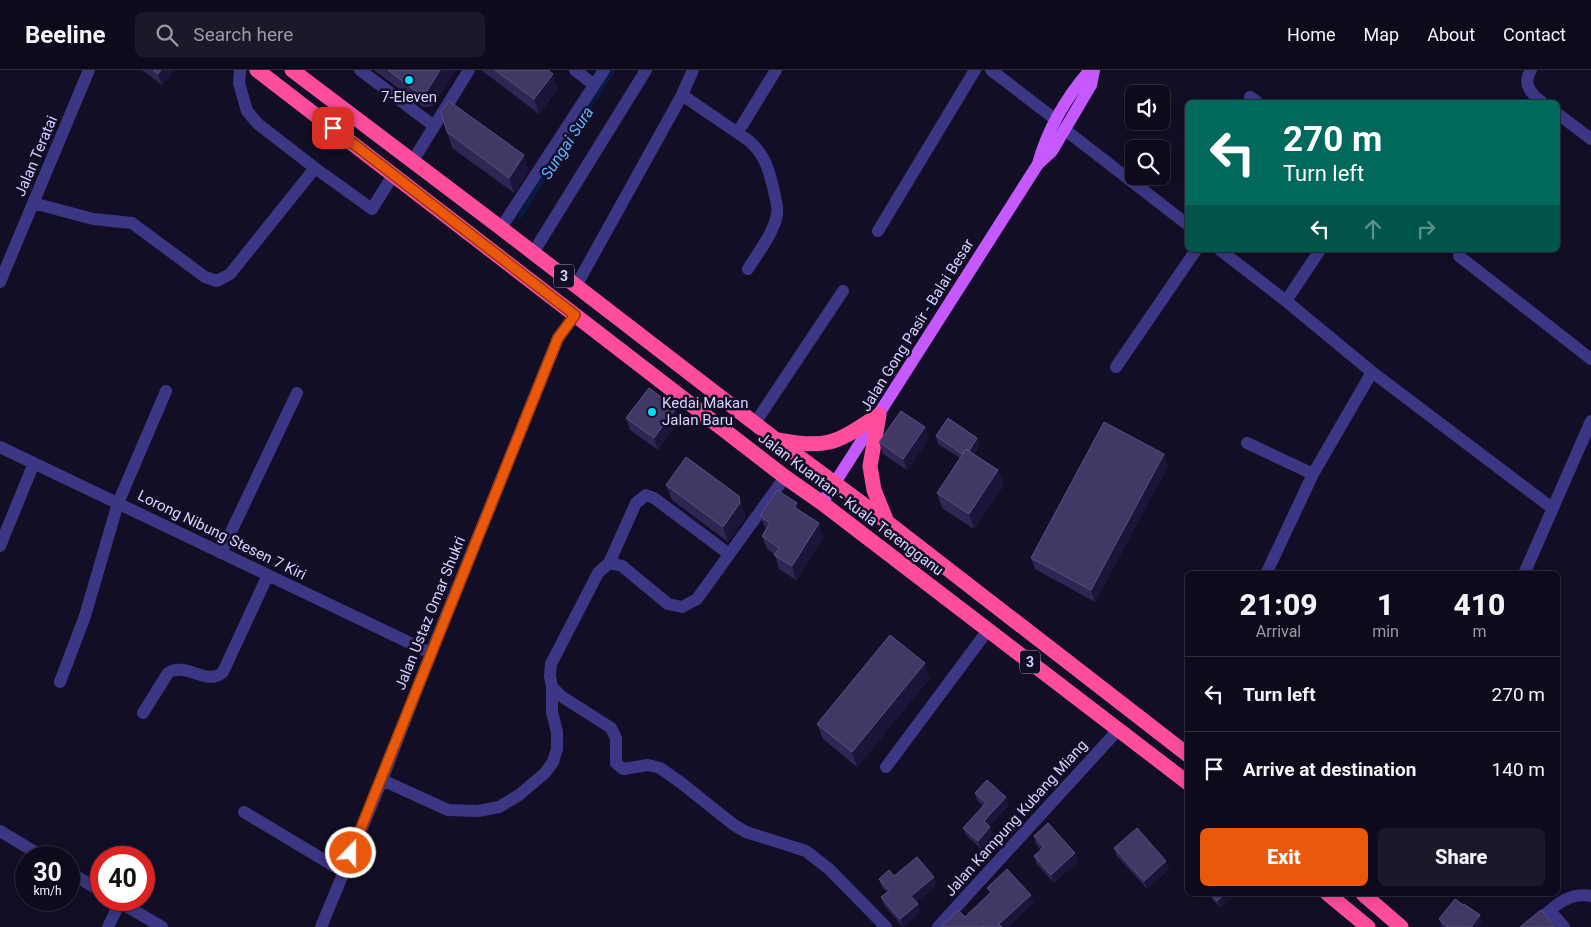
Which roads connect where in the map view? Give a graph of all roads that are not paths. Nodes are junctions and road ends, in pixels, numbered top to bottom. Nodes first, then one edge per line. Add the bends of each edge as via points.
1 (90, 70) edge
2 (240, 70) edge
3 (257, 70) edge
4 (292, 70) edge
5 (360, 70) edge
6 (575, 70) edge
7 (604, 70) edge
8 (646, 70) edge
9 (693, 70) edge
10 (776, 70) edge
11 (975, 70) edge
12 (990, 70) edge
13 (1092, 70) edge
14 (1531, 70) edge
15 (467, 71) edge
16 (594, 86) junction
17 (682, 95) junction
18 (1540, 100) edge
19 (1560, 115) edge
20 (1060, 125) junction
21 (434, 126) junction
22 (738, 132) junction
23 (1591, 138) edge
24 (412, 162) junction
25 (315, 168) junction
26 (393, 175) junction
27 (33, 203) junction
28 (1185, 223) edge
29 (501, 228) junction
30 (878, 231) dead end
31 (1195, 252) edge
32 (1223, 252) edge
33 (1319, 252) edge
34 (534, 253) junction
35 (1459, 256) dead end
36 (748, 269) dead end
37 (0, 282) edge
38 (576, 286) junction
39 (843, 291) dead end
40 (1286, 301) junction
41 (575, 315) junction
42 (1591, 359) edge
43 (1116, 367) dead end
44 (1372, 372) junction
45 (166, 391) dead end
46 (297, 394) dead end
47 (880, 415) junction
48 (1591, 421) edge
49 (755, 423) junction
50 (775, 439) junction
51 (1247, 443) dead end
52 (0, 447) edge
53 (34, 463) junction
54 (1313, 474) junction
55 (785, 477) junction
56 (836, 483) junction
57 (822, 503) junction
58 (118, 504) junction
59 (1552, 508) junction
60 (887, 522) junction
61 (0, 546) edge
62 (221, 553) junction
63 (729, 554) junction
64 (609, 563) junction
65 (1267, 571) edge
66 (1525, 571) edge
67 (268, 575) junction
68 (988, 630) junction
69 (431, 653) junction
70 (60, 682) dead end
71 (552, 687) junction
72 (143, 713) dead end
73 (1118, 730) junction
74 (1185, 753) edge
75 (886, 768) dead end
76 (382, 780) junction
77 (1185, 781) edge
78 (244, 812) dead end
79 (0, 831) edge
80 (25, 846) edge
81 (344, 872) junction
82 (1330, 896) edge
83 (1365, 896) edge
84 (1591, 896) edge
85 (114, 911) edge
86 (135, 911) edge
87 (1550, 911) junction
88 (108, 927) edge
89 (162, 927) edge
90 (321, 927) edge
91 (886, 927) edge
92 (938, 927) edge
93 (1368, 927) edge
94 (1401, 927) edge
95 (1532, 927) edge
96 (1564, 927) edge

1 - 27 street, Jalan Teratai
2 - 25 street via 239,83 247,111 258,124
3 - 26 highway, Jalan Kuantan - Kuala Terengganu / 3
4 - 24 highway, Jalan Kuantan - Kuala Terengganu / 3
5 - 21 street
6 - 16 street
7 - 16 street
8 - 34 street
9 - 17 street
10 - 22 street
11 - 30 street
12 - 20 street
13 - 20 main road, Jalan Gong Pasir - Balai Besar via 1091,85
14 - 18 street via 1527,84
15 - 21 street
16 - 29 street
17 - 22 street
17 - 38 street
19 - 23 street
20 - 28 street
20 - 47 main road, Jalan Gong Pasir - Balai Besar via 1052,151 1038,164
21 - 24 street
22 - 36 street via 758,149 765,160 778,214
24 - 29 highway, Jalan Kuantan - Kuala Terengganu / 3
25 - 26 street via 372,208
25 - 27 street via 230,274 217,281 205,277 132,223 93,219
26 - 41 highway, Jalan Kuantan - Kuala Terengganu / 3
27 - 37 street, Jalan Teratai
29 - 34 highway, Jalan Kuantan - Kuala Terengganu / 3
31 - 43 street
32 - 40 street
33 - 40 street
34 - 38 highway, Jalan Kuantan - Kuala Terengganu / 3
35 - 42 street
38 - 49 highway, Jalan Kuantan - Kuala Terengganu / 3
39 - 49 street
40 - 44 street
41 - 55 highway, Jalan Kuantan - Kuala Terengganu / 3
41 - 69 street, Jalan Ustaz Omar Shukri via 558,338
44 - 54 street
44 - 59 street
45 - 58 street
46 - 62 street
47 - 50 highway via 846,436 819,445
47 - 56 main road, Jalan Gong Pasir - Balai Besar
47 - 60 highway via 870,466 874,490
48 - 59 street
49 - 50 highway, Jalan Kuantan - Kuala Terengganu / 3
50 - 56 highway, Jalan Kuantan - Kuala Terengganu / 3
51 - 54 street
52 - 53 street, Lorong Nibung Stesen 7 Kiri
53 - 58 street, Lorong Nibung Stesen 7 Kiri
53 - 61 street
54 - 65 street
55 - 57 highway, Jalan Kuantan - Kuala Terengganu / 3
55 - 63 street
56 - 57 main road, Jalan Gong Pasir - Balai Besar
56 - 60 highway, Jalan Kuantan - Kuala Terengganu / 3
57 - 68 highway, Jalan Kuantan - Kuala Terengganu / 3
58 - 62 street, Lorong Nibung Stesen 7 Kiri
58 - 70 street via 85,616
59 - 66 street
60 - 74 highway, Jalan Kuantan - Kuala Terengganu / 3
62 - 67 street, Lorong Nibung Stesen 7 Kiri
63 - 64 street via 697,599 682,607 668,604 622,566
63 - 64 street via 646,495 636,503
64 - 71 street via 598,573 551,664
67 - 69 street, Lorong Nibung Stesen 7 Kiri
67 - 72 street via 223,672 206,676 181,669 172,670
68 - 73 highway, Jalan Kuantan - Kuala Terengganu / 3
68 - 75 street
69 - 76 street, Jalan Ustaz Omar Shukri
71 - 76 street via 552,712 557,732 553,762 519,795 499,807 478,811 448,810
71 - 91 street via 611,728 616,738 616,763 623,769 648,765 660,768 740,829 806,851 829,869
73 - 77 highway, Jalan Kuantan - Kuala Terengganu / 3
73 - 92 street, Jalan Kampung Kubang Miang
76 - 81 street, Jalan Ustaz Omar Shukri
78 - 81 street
79 - 80 street
81 - 90 street, Jalan Ustaz Omar Shukri
82 - 93 highway
83 - 94 highway
84 - 87 street via 1580,894 1561,900
85 - 88 street
86 - 89 street
87 - 95 street
87 - 96 street

